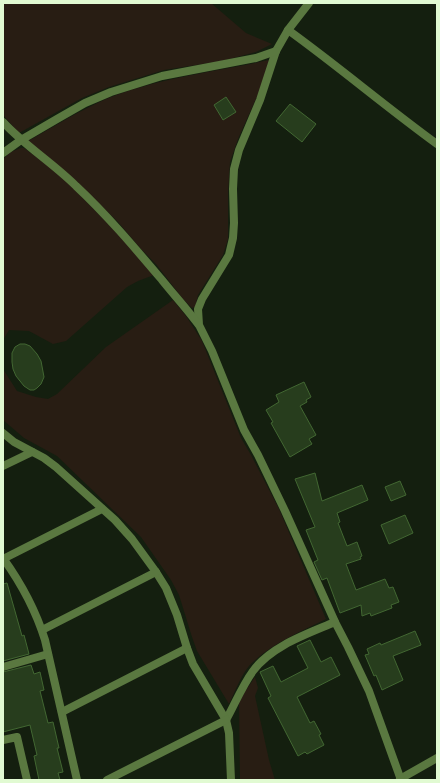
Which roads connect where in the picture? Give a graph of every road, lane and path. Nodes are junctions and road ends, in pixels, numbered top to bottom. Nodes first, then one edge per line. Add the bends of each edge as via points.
1 (308, 3) edge
2 (288, 30) junction
3 (276, 51) junction
4 (3, 122) edge
5 (21, 140) junction
6 (437, 144) edge
7 (3, 153) edge
8 (199, 325) junction
9 (3, 434) edge
10 (32, 452) junction
11 (3, 466) edge
12 (102, 509) junction
13 (3, 558) edge
14 (156, 572) junction
15 (335, 622) junction
16 (42, 630) junction
17 (187, 648) junction
18 (48, 654) junction
19 (3, 667) edge
20 (62, 712) junction
21 (226, 720) junction
22 (3, 740) edge
23 (437, 758) edge
24 (401, 779) edge
25 (27, 780) edge
26 (77, 780) edge
27 (107, 780) edge
28 (231, 780) edge

1 - 2 street
2 - 3 street
2 - 6 street
3 - 5 street via 256,58 162,76 111,92 85,103
3 - 8 street via 234,169 234,223 229,255 202,299 198,309
4 - 5 street
5 - 7 street
5 - 8 street via 77,186 133,245
8 - 15 street via 244,430 285,511
9 - 10 street
10 - 11 street
10 - 12 street via 56,467
12 - 13 street
12 - 14 street via 132,539
13 - 16 street via 15,575
14 - 16 street
14 - 17 street via 166,588
15 - 21 street via 279,648 264,659 243,686
15 - 24 street via 369,691
16 - 18 street
17 - 20 street
17 - 21 street via 193,664
18 - 19 street
18 - 20 street
20 - 26 street
21 - 27 street
21 - 28 street via 230,733
22 - 25 street via 18,737
23 - 24 street

